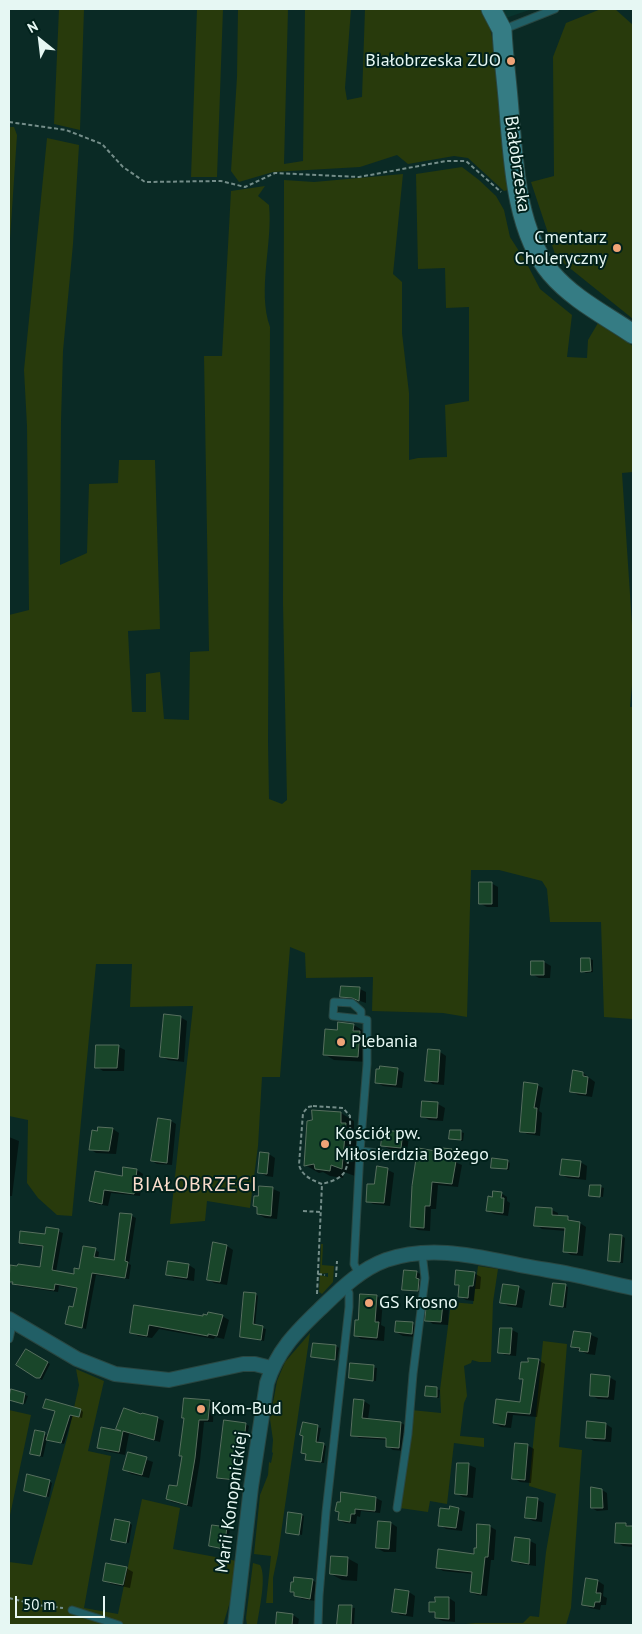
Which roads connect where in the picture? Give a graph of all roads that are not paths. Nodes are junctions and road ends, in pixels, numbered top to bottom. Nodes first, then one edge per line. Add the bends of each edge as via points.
1 (491, 9) edge
2 (555, 9) edge
3 (502, 30) junction
4 (633, 334) edge
5 (362, 1019) dead end
6 (360, 1151) junction
7 (405, 1156) dead end
8 (423, 1261) dead end
9 (359, 1274) junction
10 (340, 1283) junction
11 (633, 1288) edge
12 (11, 1320) edge
13 (9, 1340) edge
14 (271, 1368) junction
15 (397, 1508) dead end
16 (72, 1610) road end
17 (119, 1625) edge
18 (236, 1625) edge
19 (318, 1625) edge

1 - 3 street, Białobrzeska
2 - 3 lane
3 - 4 street, Białobrzeska via 518,196 535,249 568,291
5 - 6 lane via 367,1020 368,1036
6 - 7 lane
6 - 9 lane via 354,1264
8 - 15 lane via 425,1278
9 - 10 street
9 - 11 street via 385,1260 401,1256 451,1253 480,1256
10 - 14 street via 292,1338
10 - 19 lane via 349,1292 349,1307 326,1512
12 - 13 lane
12 - 14 street via 77,1359 115,1374 169,1380 243,1364
14 - 18 street, Marii Konopnickiej via 251,1486
16 - 17 lane

